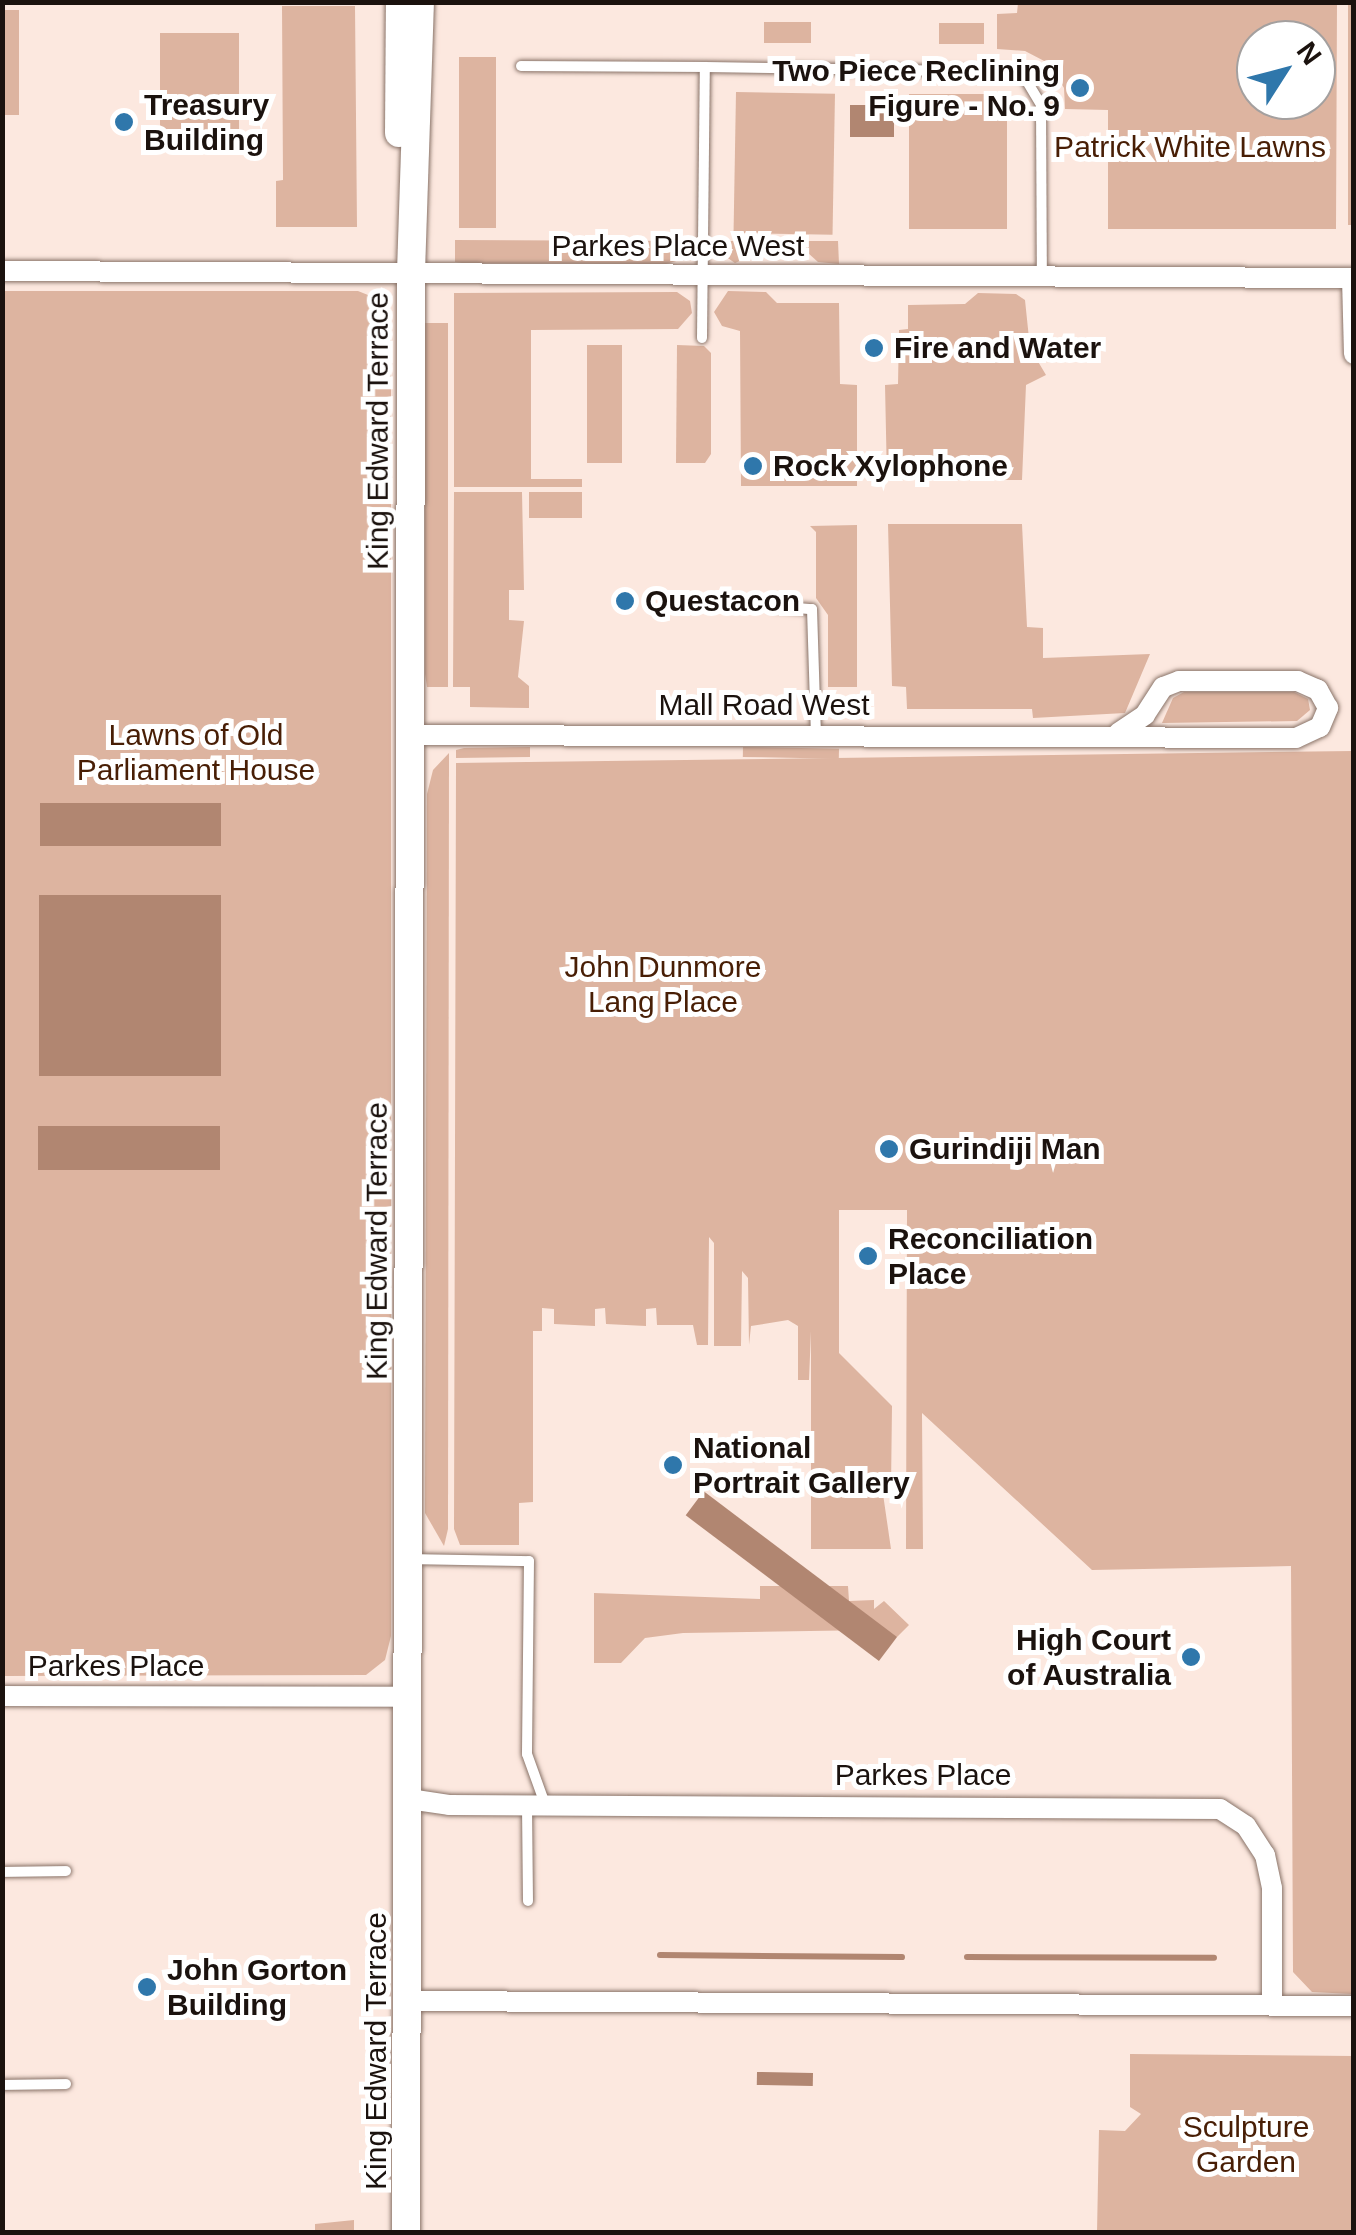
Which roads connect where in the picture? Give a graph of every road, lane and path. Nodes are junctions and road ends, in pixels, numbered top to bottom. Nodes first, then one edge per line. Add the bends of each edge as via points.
1 (400, 2) edge
2 (420, 2) edge
3 (521, 66) dead end
4 (705, 67) junction
5 (2, 271) edge
6 (411, 272) junction
7 (702, 275) junction
8 (1042, 276) junction
9 (1353, 278) edge
10 (702, 338) dead end
11 (1354, 354) edge
12 (774, 606) dead end
13 (1118, 733) junction
14 (816, 735) junction
15 (410, 736) junction
16 (410, 1559) junction
17 (2, 1696) edge
18 (409, 1697) junction
19 (409, 1798) junction
20 (449, 1804) junction
21 (536, 1805) junction
22 (409, 1831) junction
23 (2, 1872) edge
24 (66, 1872) dead end
25 (528, 1901) dead end
26 (409, 2002) junction
27 (1272, 2004) junction
28 (1354, 2006) edge
29 (66, 2084) dead end
30 (2, 2085) edge
31 (409, 2225) edge

1 - 6 main road, King Edward Terrace via 398,237
2 - 6 main road, King Edward Terrace
3 - 4 lane
4 - 7 lane
4 - 8 lane via 1012,72 1025,78 1041,105
5 - 6 street, Parkes Place West
6 - 7 street, Parkes Place West
6 - 15 main road, King Edward Terrace
7 - 8 street, Parkes Place West
7 - 10 lane
8 - 9 street, Parkes Place West
9 - 11 street
12 - 14 lane via 812,610
13 - 13 street, Mall Road West via 1145,715 1163,687 1179,681 1298,681 1318,690 1328,708 1320,727 1301,738
13 - 14 street, Mall Road West
14 - 15 street, Mall Road West
15 - 16 main road, King Edward Terrace
16 - 18 main road, King Edward Terrace
16 - 21 lane via 529,1561 527,1754
17 - 18 street, Parkes Place
18 - 19 main road, King Edward Terrace
19 - 20 street, Parkes Place
19 - 22 main road, King Edward Terrace
20 - 21 street, Parkes Place
20 - 22 street
21 - 25 lane
21 - 27 street, Parkes Place via 1220,1809 1246,1826 1266,1856
22 - 26 main road, King Edward Terrace
23 - 24 lane
26 - 27 street
26 - 31 main road, King Edward Terrace
27 - 28 street
29 - 30 lane

